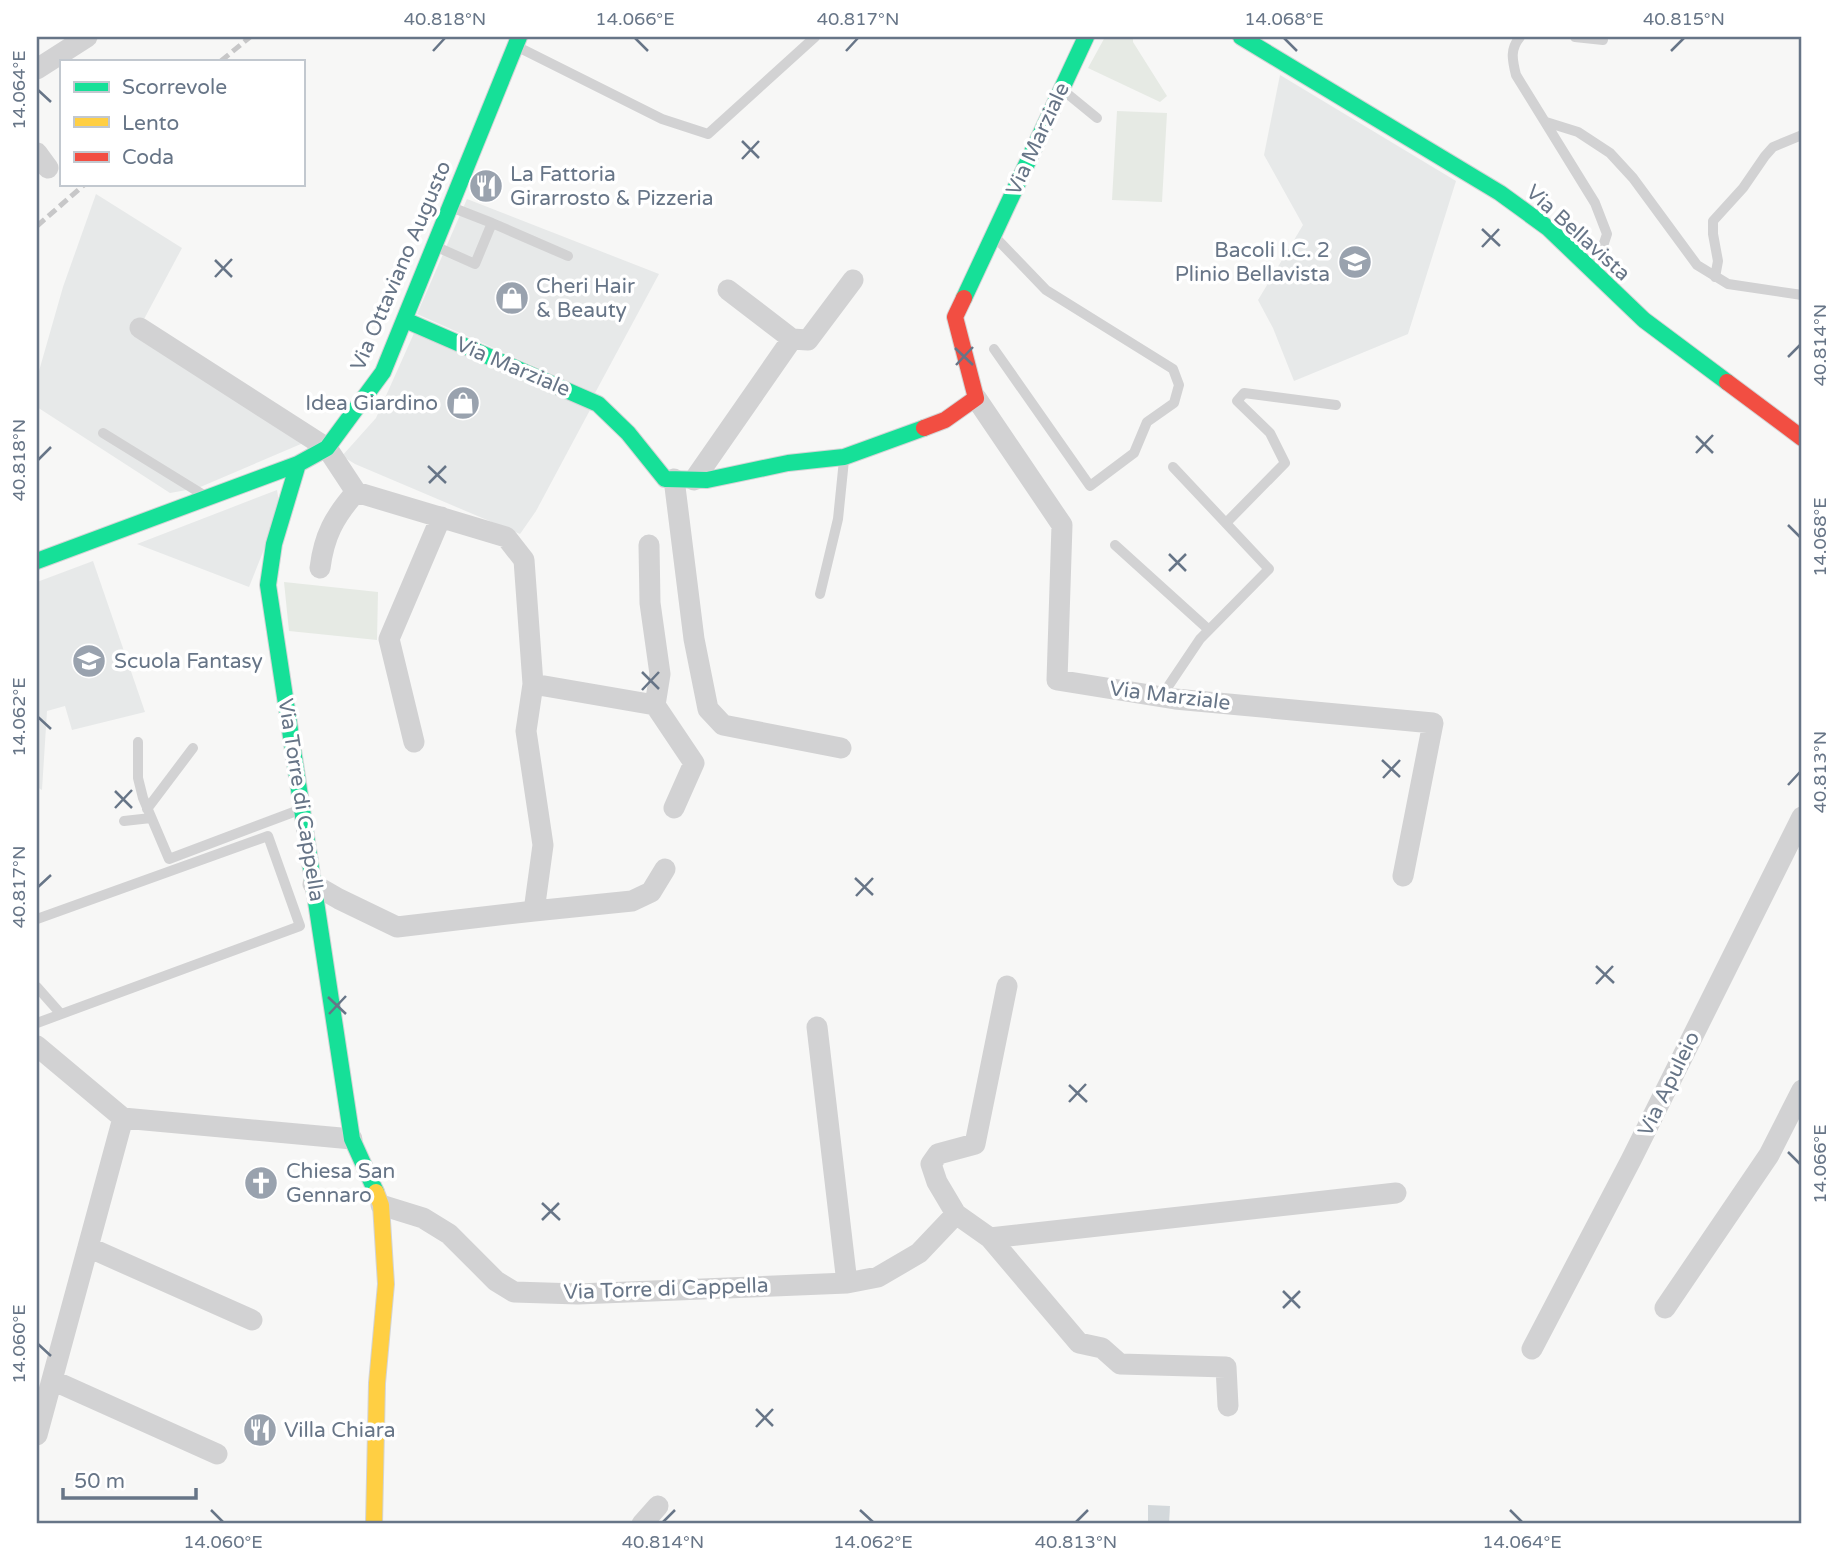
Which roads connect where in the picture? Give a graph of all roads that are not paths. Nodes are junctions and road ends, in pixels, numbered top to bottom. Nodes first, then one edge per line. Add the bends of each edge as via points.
1 (88, 37) edge
2 (816, 37) edge
3 (1086, 37) edge
4 (1241, 37) edge
5 (1520, 37) edge
6 (1575, 37) edge
7 (1603, 40) dead end
8 (517, 41) edge
9 (37, 69) edge
10 (1062, 89) junction
11 (1097, 118) dead end
12 (1546, 122) junction
13 (1802, 135) edge
14 (451, 207) junction
15 (492, 223) junction
16 (993, 235) junction
17 (435, 246) junction
18 (568, 256) dead end
19 (1586, 267) junction
20 (1715, 277) junction
21 (853, 280) dead end
22 (729, 290) dead end
23 (1802, 295) edge
24 (405, 320) junction
25 (140, 328) dead end
26 (792, 339) junction
27 (994, 349) dead end
28 (976, 398) junction
29 (1336, 405) dead end
30 (103, 433) dead end
31 (1802, 438) edge
32 (327, 448) junction
33 (844, 457) junction
34 (298, 464) junction
35 (1173, 467) dead end
36 (684, 480) junction
37 (356, 492) junction
38 (208, 498) junction
39 (441, 517) junction
40 (1226, 523) junction
41 (649, 545) dead end
42 (1115, 545) dead end
43 (37, 561) edge
44 (320, 568) dead end
45 (820, 594) dead end
46 (1209, 630) junction
47 (533, 684) junction
48 (1161, 697) junction
49 (655, 705) junction
50 (138, 742) dead end
51 (414, 742) dead end
52 (193, 748) dead end
53 (841, 748) dead end
54 (674, 808) dead end
55 (302, 809) junction
56 (149, 813) junction
57 (1802, 817) edge
58 (124, 821) dead end
59 (665, 869) dead end
60 (1403, 876) dead end
61 (313, 884) junction
62 (534, 911) junction
63 (37, 919) edge
64 (1007, 986) dead end
65 (37, 987) edge
66 (60, 1013) junction
67 (37, 1023) edge
68 (817, 1027) dead end
69 (37, 1045) edge
70 (1802, 1090) edge
71 (122, 1118) junction
72 (352, 1139) junction
73 (1396, 1193) dead end
74 (381, 1205) junction
75 (956, 1214) junction
76 (990, 1238) junction
77 (88, 1247) junction
78 (847, 1283) junction
79 (1665, 1308) dead end
80 (252, 1320) dead end
81 (1532, 1349) dead end
82 (52, 1380) junction
83 (1228, 1406) dead end
84 (37, 1435) edge
85 (217, 1454) dead end
86 (658, 1506) dead end
87 (374, 1524) edge
88 (642, 1524) edge

1 - 9 street
2 - 8 lane via 708,134 662,119
3 - 10 street, Via Marziale
4 - 19 street, Via Bellavista via 1500,193 1548,228
5 - 12 lane via 1511,57 1516,75
6 - 7 lane
8 - 14 street, Via Ottaviano Augusto
10 - 11 lane
10 - 16 street, Via Marziale
12 - 19 lane via 1595,203 1607,234 1602,249
12 - 20 lane via 1578,132 1610,153 1697,265
13 - 20 lane via 1773,147 1713,221 1718,261
14 - 15 lane
14 - 17 street, Via Ottaviano Augusto
15 - 17 lane via 475,264
15 - 18 lane
16 - 27 lane via 1046,290 1172,369 1179,385 1174,403 1147,422 1134,453 1090,486
16 - 28 street, Via Marziale via 955,317
17 - 24 street, Via Ottaviano Augusto
19 - 31 street, Via Bellavista via 1644,320
20 - 23 lane via 1728,284
21 - 26 street via 808,340
22 - 26 street
24 - 32 street, Via Ottaviano Augusto via 383,372
24 - 36 street, Via Marziale via 598,404 665,480
25 - 32 street
26 - 36 street
28 - 33 street via 946,420
28 - 48 street, Via Marziale via 1062,525 1057,680
29 - 40 lane via 1244,393 1237,401 1270,433 1285,463
30 - 38 lane
32 - 34 street, Via Ottaviano Augusto
32 - 37 street
33 - 36 street
33 - 45 lane via 838,519
34 - 38 street, Via Ottaviano Augusto
34 - 55 street, Via Torre di Cappella via 274,544 268,585
35 - 40 lane
36 - 53 street via 694,639 708,709 723,725
37 - 39 street
37 - 44 street via 338,512 323,547
38 - 43 street, Via Ottaviano Augusto
39 - 47 street via 506,537 524,560
39 - 51 street via 389,639
40 - 46 lane via 1269,569
41 - 49 street via 650,603 660,674
42 - 46 lane
46 - 48 lane
47 - 49 street
47 - 62 street via 526,731 543,845
48 - 60 street, Via Marziale via 1433,723
49 - 54 street via 694,763
50 - 56 lane via 138,778
52 - 56 lane
55 - 56 lane via 169,859
55 - 61 street, Via Torre di Cappella
56 - 58 lane
57 - 81 street, Via Apuleio via 1632,1160
59 - 62 street via 650,892 632,901
61 - 62 street via 397,927
61 - 72 street, Via Torre di Cappella
63 - 66 lane via 268,836 300,926
64 - 75 street via 975,1144 938,1154 931,1164
65 - 66 lane
66 - 67 lane
68 - 78 street
69 - 71 street
70 - 79 street via 1769,1155
71 - 72 street
71 - 77 street
72 - 74 street, Via Torre di Cappella
73 - 76 street
74 - 78 street, Via Torre di Cappella via 424,1218 449,1234 514,1292 578,1294
74 - 87 street, Via Torre di Cappella via 386,1284 377,1383
75 - 76 street
75 - 78 street, Via Torre di Cappella via 919,1253 878,1277
76 - 83 street via 1079,1343 1102,1348 1120,1364 1226,1367
77 - 80 street
77 - 82 street
82 - 84 street
82 - 85 street
86 - 88 street

